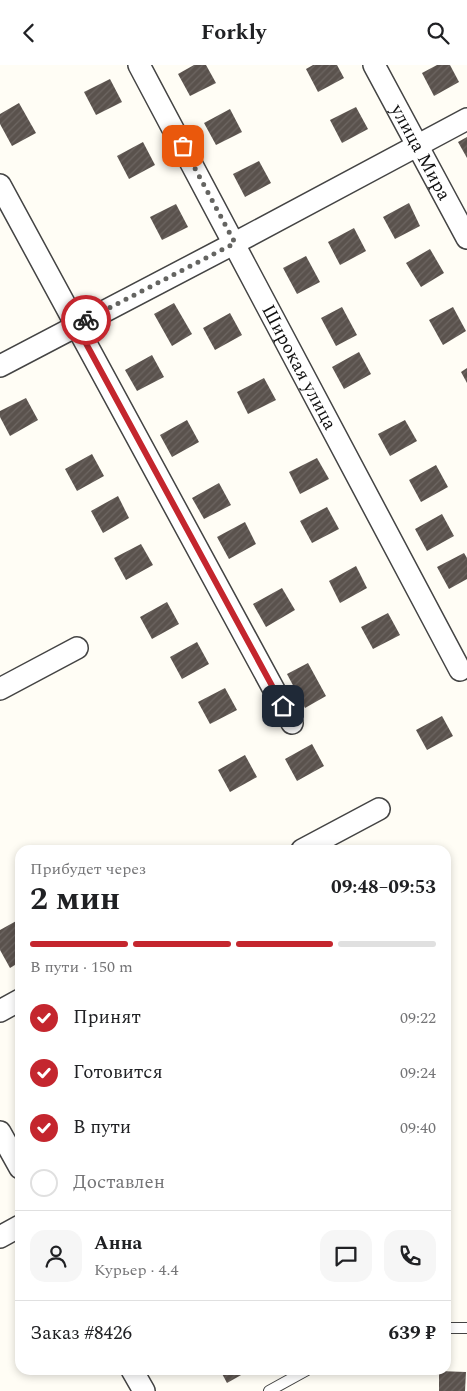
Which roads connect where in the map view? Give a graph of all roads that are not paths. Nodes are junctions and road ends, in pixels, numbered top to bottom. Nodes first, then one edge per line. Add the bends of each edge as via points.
1 (139, 65) edge
2 (374, 65) edge
3 (467, 119) edge
4 (417, 146) junction
5 (0, 185) edge
6 (467, 238) edge
7 (235, 243) junction
8 (76, 325) junction
9 (0, 366) edge
10 (77, 648) dead end
11 (460, 670) dead end
12 (0, 689) edge
13 (292, 723) dead end
14 (379, 809) dead end
15 (311, 845) edge
16 (15, 1003) edge
17 (0, 1011) edge
18 (0, 1132) edge
19 (15, 1159) edge
20 (15, 1229) edge
21 (0, 1237) edge
22 (451, 1328) edge
23 (467, 1328) edge
24 (135, 1375) edge
25 (298, 1375) edge
26 (144, 1391) edge
27 (269, 1391) edge

1 - 7 street, Широкая улица
2 - 4 street, улица Мира
3 - 4 street
4 - 6 street, улица Мира
4 - 7 street
5 - 8 street
7 - 8 street
7 - 11 street, Широкая улица
8 - 9 street
8 - 13 street
10 - 12 street
14 - 15 street
16 - 17 street
18 - 19 street
20 - 21 street
22 - 23 lane
24 - 26 street
25 - 27 lane

